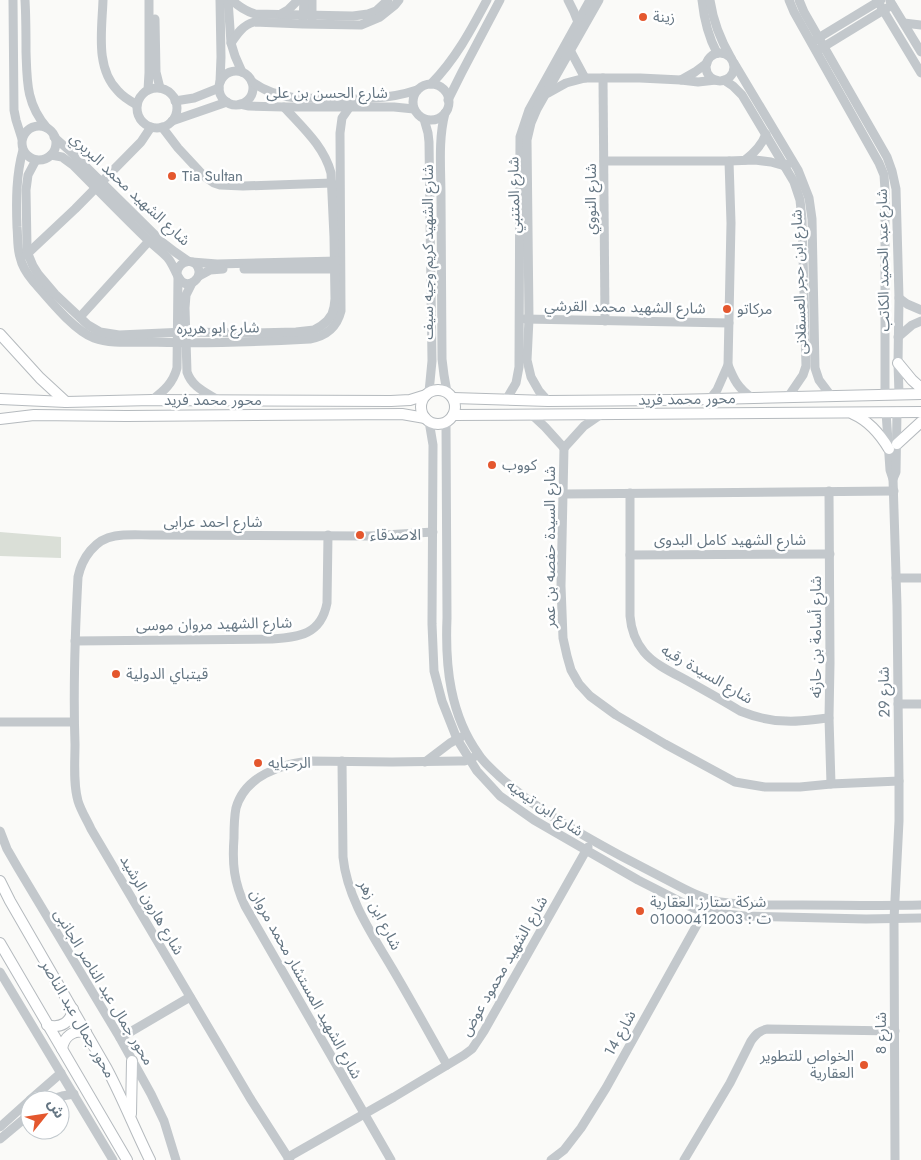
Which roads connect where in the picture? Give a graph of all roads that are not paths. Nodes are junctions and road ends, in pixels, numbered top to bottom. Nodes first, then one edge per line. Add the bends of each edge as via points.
1 (13, 0) edge
2 (25, 0) edge
3 (103, 0) edge
4 (149, 0) edge
5 (154, 0) edge
6 (220, 0) edge
7 (228, 0) edge
8 (232, 0) edge
9 (298, 0) edge
10 (304, 0) edge
11 (312, 0) edge
12 (388, 0) edge
13 (399, 0) edge
14 (487, 0) edge
15 (500, 0) edge
16 (568, 0) edge
17 (590, 0) edge
18 (599, 0) edge
19 (702, 0) edge
20 (710, 0) edge
21 (789, 0) edge
22 (799, 0) edge
23 (879, 1) edge
24 (891, 3) edge
25 (883, 11) junction
26 (280, 14) junction
27 (307, 20) junction
28 (578, 22) junction
29 (904, 23) junction
30 (921, 25) edge
31 (819, 37) junction
32 (231, 42) junction
33 (810, 42) junction
34 (920, 46) edge
35 (820, 49) junction
36 (570, 50) junction
37 (717, 53) junction
38 (732, 61) junction
39 (707, 62) junction
40 (242, 72) junction
41 (921, 73) edge
42 (585, 78) junction
43 (603, 78) junction
44 (681, 80) junction
45 (720, 80) junction
46 (252, 82) junction
47 (431, 84) junction
48 (220, 86) junction
49 (160, 88) junction
50 (148, 90) junction
51 (417, 90) junction
52 (545, 95) junction
53 (448, 100) junction
54 (175, 101) junction
55 (227, 102) junction
56 (240, 104) junction
57 (137, 105) junction
58 (284, 107) junction
59 (349, 108) junction
60 (414, 109) junction
61 (445, 113) junction
62 (424, 119) junction
63 (172, 120) junction
64 (151, 127) junction
65 (162, 127) junction
66 (47, 128) junction
67 (766, 134) junction
68 (54, 137) junction
69 (22, 139) junction
70 (23, 150) junction
71 (52, 155) junction
72 (36, 160) junction
73 (604, 161) junction
74 (729, 161) junction
75 (745, 161) junction
76 (789, 164) junction
77 (332, 183) junction
78 (99, 185) junction
79 (149, 241) junction
80 (24, 257) junction
81 (190, 262) junction
82 (338, 265) junction
83 (177, 275) junction
84 (199, 276) junction
85 (192, 283) junction
86 (899, 298) junction
87 (921, 310) edge
88 (80, 317) junction
89 (524, 319) junction
90 (605, 321) junction
91 (921, 321) edge
92 (729, 323) junction
93 (181, 332) junction
94 (0, 334) edge
95 (898, 337) junction
96 (181, 343) junction
97 (805, 358) junction
98 (815, 358) junction
99 (898, 363) junction
100 (728, 365) junction
101 (921, 388) edge
102 (427, 394) junction
103 (885, 394) junction
104 (899, 394) junction
105 (921, 394) edge
106 (450, 395) junction
107 (831, 396) junction
108 (788, 397) junction
109 (752, 398) junction
110 (0, 399) edge
111 (710, 399) junction
112 (152, 400) junction
113 (218, 400) junction
114 (506, 400) junction
115 (548, 401) junction
116 (66, 402) junction
117 (891, 412) junction
118 (921, 412) edge
119 (850, 413) junction
120 (531, 414) junction
121 (600, 414) junction
122 (3, 417) edge
123 (450, 419) junction
124 (427, 420) junction
125 (921, 422) edge
126 (893, 447) junction
127 (564, 448) junction
128 (830, 491) junction
129 (894, 491) junction
130 (630, 493) junction
131 (564, 494) junction
132 (434, 532) junction
133 (328, 535) junction
134 (830, 554) junction
135 (630, 555) junction
136 (896, 578) junction
137 (921, 578) edge
138 (75, 641) junction
139 (898, 704) junction
140 (921, 704) edge
141 (829, 718) junction
142 (0, 722) edge
143 (74, 722) junction
144 (466, 734) junction
145 (457, 739) junction
146 (479, 755) junction
147 (469, 759) junction
148 (342, 761) junction
149 (424, 762) junction
150 (899, 781) junction
151 (831, 784) junction
152 (0, 831) edge
153 (592, 840) junction
154 (586, 851) junction
155 (0, 881) edge
156 (696, 894) junction
157 (713, 900) junction
158 (921, 905) edge
159 (894, 906) junction
160 (691, 907) junction
161 (707, 912) junction
162 (921, 918) edge
163 (894, 919) junction
164 (0, 944) edge
165 (1, 977) edge
166 (190, 997) junction
167 (73, 1009) junction
168 (47, 1025) junction
169 (895, 1031) junction
170 (86, 1032) junction
171 (120, 1038) junction
172 (62, 1049) junction
173 (132, 1061) junction
174 (448, 1065) junction
175 (61, 1073) junction
176 (41, 1090) edge
177 (74, 1094) junction
178 (70, 1095) edge
179 (20, 1112) edge
180 (364, 1114) junction
181 (20, 1118) edge
182 (130, 1118) junction
183 (12, 1122) junction
184 (0, 1127) edge
185 (0, 1139) edge
186 (288, 1159) edge
187 (113, 1160) edge
188 (127, 1160) edge
189 (150, 1160) edge
190 (176, 1160) edge
191 (391, 1160) edge
192 (551, 1160) edge
193 (684, 1160) edge
194 (895, 1160) edge

1 - 69 street via 14,110
2 - 66 street via 28,90 36,113
3 - 57 street via 102,54 105,70 117,90
4 - 50 street
5 - 49 street
6 - 48 street
7 - 32 street
8 - 26 street via 247,12
9 - 26 street
10 - 27 street
11 - 27 street
12 - 27 street via 368,14
13 - 27 street via 380,17 361,24
14 - 47 street via 455,55
15 - 53 street
16 - 28 street
17 - 28 street, شارع المتنبي
18 - 36 street, شارع المتنبي
19 - 37 street via 706,24
20 - 38 street, شارع ابن حجر العسقلانى via 717,31
21 - 33 street, شارع عبد الحميد الكاتب
22 - 31 street, شارع عبد الحميد الكاتب
23 - 25 street
23 - 31 street
24 - 25 street
24 - 29 street
25 - 35 street
25 - 41 street
26 - 27 street
27 - 32 street via 254,22 244,27
28 - 89 street, شارع المتنبي via 529,110 520,137
29 - 30 street
29 - 34 street
31 - 33 street
31 - 35 street, شارع عبد الحميد الكاتب
32 - 40 street
33 - 35 street, شارع عبد الحميد الكاتب
35 - 86 street, شارع عبد الحميد الكاتب via 854,101 892,171 896,189
35 - 103 street, شارع عبد الحميد الكاتب via 884,175
36 - 42 street
36 - 52 street, شارع المتنبي
37 - 38 street via 727,54
37 - 39 street
38 - 45 street via 732,74
38 - 76 street, شارع ابن حجر العسقلانى
39 - 44 street
39 - 45 street via 708,73
40 - 46 street
40 - 48 street via 226,74
42 - 43 street
42 - 52 street via 566,83
43 - 44 street
43 - 73 street, شارع النووي
44 - 45 street
45 - 67 street, شارع ابن حجر العسقلانى via 734,86 742,95
46 - 51 street, شارع الحسن بن على via 277,95 296,98 397,96
46 - 56 street via 251,96
47 - 51 street
47 - 53 street via 443,89
48 - 54 street via 194,98
48 - 55 street via 221,95
49 - 50 street
49 - 54 street
50 - 57 street via 140,96
51 - 60 street
52 - 89 street, شارع المتنبي via 534,116 528,140
53 - 61 street
54 - 63 street via 176,111
55 - 56 street
55 - 63 street
56 - 58 street, شارع الحسن بن على
57 - 64 street via 140,119
58 - 59 street, شارع الحسن بن على
58 - 77 street, شارع ابو هريره via 324,154
59 - 60 street, شارع الحسن بن على
59 - 82 street, شارع ابو هريره via 342,118 340,133
60 - 62 street
61 - 62 street via 436,120
61 - 106 street, شارع الشهيد كريم وجيه سيف via 441,142 442,359
62 - 102 street, شارع الشهيد كريم وجيه سيف via 429,142 432,360
63 - 65 street
64 - 65 street
64 - 78 street via 141,142
65 - 77 street via 208,180 220,185
66 - 68 street
66 - 69 street via 32,128
67 - 75 street
67 - 76 street, شارع ابن حجر العسقلانى
68 - 71 street
68 - 78 street, شارع الشهيد محمد البربري
69 - 70 street
70 - 72 street
70 - 80 street, شارع ابو هريره via 17,184 18,242
71 - 72 street
71 - 78 street, شارع الشهيد محمد البربري via 68,160
72 - 80 street, شارع ابو هريره via 26,185
73 - 74 street
73 - 90 street, شارع النووي
74 - 75 street
74 - 92 street
75 - 76 street
76 - 97 street, شارع ابن حجر العسقلانى via 802,209
76 - 98 street, شارع ابن حجر العسقلانى via 805,185 811,209
77 - 82 street, شارع ابو هريره
78 - 79 street, شارع الشهيد محمد البربري
78 - 80 street
78 - 81 street, شارع الشهيد محمد البربري via 162,242
79 - 83 street, شارع الشهيد محمد البربري via 168,258
79 - 88 street
80 - 88 street, شارع ابو هريره
80 - 96 street, شارع ابو هريره via 33,281 78,328 94,338
81 - 82 street, شارع الشهيد محمد البربري
81 - 83 street via 180,265
81 - 84 street via 199,269
82 - 84 street via 219,269
82 - 93 street, شارع ابو هريره via 334,307 327,321 314,330
82 - 96 street, شارع ابو هريره via 342,311 336,325 325,335 310,339
83 - 85 street via 184,283
83 - 93 street
84 - 85 street
85 - 93 street via 186,295
86 - 87 street
86 - 95 street, شارع عبد الحميد الكاتب
88 - 93 street, شارع ابو هريره via 94,329 108,334
89 - 90 street, شارع الشهيد محمد القرشي
89 - 114 street, شارع المتنبي via 518,375
89 - 115 street, شارع المتنبي via 530,377
90 - 92 street, شارع الشهيد محمد القرشي
91 - 95 street
92 - 100 street
93 - 96 street
94 - 116 main road
95 - 99 street, شارع عبد الحميد الكاتب
96 - 112 street via 174,378
96 - 113 street via 192,382
97 - 98 street
97 - 108 street, شارع ابن حجر العسقلانى via 803,375
98 - 107 street, شارع ابن حجر العسقلانى via 819,380
99 - 101 main road
99 - 104 street, شارع عبد الحميد الكاتب
100 - 109 street via 742,391
100 - 111 street
102 - 106 main road via 438,389
102 - 113 main road, محور محمد فريد via 410,400 392,401
102 - 124 main road via 421,404
103 - 104 main road, محور محمد فريد
103 - 107 main road, محور محمد فريد
104 - 105 main road, محور محمد فريد
106 - 114 main road, محور محمد فريد
106 - 123 main road via 455,410
107 - 108 main road, محور محمد فريد
108 - 109 main road, محور محمد فريد
109 - 111 main road, محور محمد فريد
110 - 116 main road, محور محمد فريد
111 - 115 main road, محور محمد فريد
112 - 113 main road, محور محمد فريد
112 - 116 main road, محور محمد فريد
114 - 115 main road, محور محمد فريد
117 - 118 main road, محور محمد فريد
117 - 119 main road, محور محمد فريد
117 - 126 street, شارع 29
119 - 121 main road, محور محمد فريد
119 - 126 main road via 864,420
120 - 121 main road, محور محمد فريد
120 - 123 main road, محور محمد فريد
120 - 127 street
121 - 127 street via 576,433
122 - 124 main road, محور محمد فريد via 402,414
123 - 124 main road via 438,424
123 - 144 street, شارع ابن تيميه via 446,652 453,698
124 - 132 street, شارع ابن تيميه via 433,445
125 - 126 main road
126 - 129 street, شارع 29
127 - 131 street, شارع السيدة حفصه بن عمر
128 - 129 street
128 - 130 street
128 - 134 street, شارع أسامة بن حارثه
129 - 136 street, شارع 29
130 - 131 street
130 - 135 street, شارع السيدة رقيه
131 - 151 street, شارع السيدة حفصه بن عمر via 563,638 571,670 590,696 664,744 735,782 765,787
132 - 133 street, شارع احمد عرابى
132 - 145 street, شارع ابن تيميه via 434,671
133 - 138 street, شارع احمد عرابى via 107,538 87,555 80,568
133 - 138 street, شارع الشهيد مروان موسى via 326,611 315,627 304,634 272,639
134 - 135 street, شارع الشهيد كامل البدوى
134 - 141 street, شارع أسامة بن حارثه
135 - 141 street, شارع السيدة رقيه via 631,630 644,652 654,661 752,715 786,722
136 - 137 street
136 - 139 street, شارع 29
138 - 143 street, شارع هارون الرشيد
139 - 140 street
139 - 150 street, شارع 29
141 - 151 street, شارع أسامة بن حارثه
142 - 143 street
143 - 166 street, شارع هارون الرشيد via 76,786 81,810
144 - 145 street
144 - 146 street, شارع ابن تيميه
145 - 147 street, شارع ابن تيميه
145 - 149 street
146 - 147 street, شارع الشهيد المستشار محمد مروان
146 - 153 street, شارع ابن تيميه via 528,800
147 - 149 street, شارع الشهيد المستشار محمد مروان
147 - 154 street, شارع ابن تيميه via 500,796
148 - 149 street, شارع الشهيد المستشار محمد مروان
148 - 174 street, شارع ابن زهر via 344,871 352,896
148 - 180 street, شارع الشهيد المستشار محمد مروان via 286,765 251,784 240,798 235,813 233,858 245,906
150 - 151 street, شارع السيدة حفصه بن عمر
150 - 159 street, شارع 29
152 - 171 street, محور جمال عبد الناصر الجانبى via 18,868
153 - 154 street, شارع الشهيد محمود عوض
153 - 156 street, شارع ابن تيميه
154 - 160 street, شارع ابن تيميه
154 - 174 street, شارع الشهيد محمود عوض via 479,1040 472,1049
155 - 167 main road, محور جمال عبد الناصر
156 - 157 street, شارع ابن تيميه
156 - 160 street
157 - 159 street, شارع ابن تيميه via 751,905
157 - 161 street, شارع 14
158 - 159 street, شارع ابن تيميه
159 - 163 street, شارع 8
160 - 161 street, شارع ابن تيميه
161 - 163 street, شارع ابن تيميه via 745,916
161 - 192 street, شارع 14 via 582,1128
162 - 163 street, شارع ابن تيميه
163 - 169 street, شارع 8
164 - 168 main road, محور جمال عبد الناصر
165 - 175 street
166 - 171 street
166 - 186 street, شارع هارون الرشيد
167 - 168 main road via 66,1023
167 - 170 main road, محور جمال عبد الناصر
168 - 172 main road, محور جمال عبد الناصر
169 - 193 street via 760,1031 751,1041
169 - 194 street, شارع 8
170 - 172 main road via 77,1031 70,1035
170 - 182 main road, محور جمال عبد الناصر
171 - 173 street, محور جمال عبد الناصر الجانبى
172 - 188 main road, محور جمال عبد الناصر
173 - 182 main road
173 - 190 street, محور جمال عبد الناصر الجانبى via 158,1107
174 - 180 street, شارع الشهيد محمود عوض
175 - 176 street
175 - 177 street
177 - 178 street
177 - 187 street
179 - 183 street
180 - 186 street, شارع الشهيد محمود عوض
180 - 191 street, شارع الشهيد المستشار محمد مروان
181 - 183 street
182 - 189 main road, محور جمال عبد الناصر
183 - 184 street
183 - 185 street

